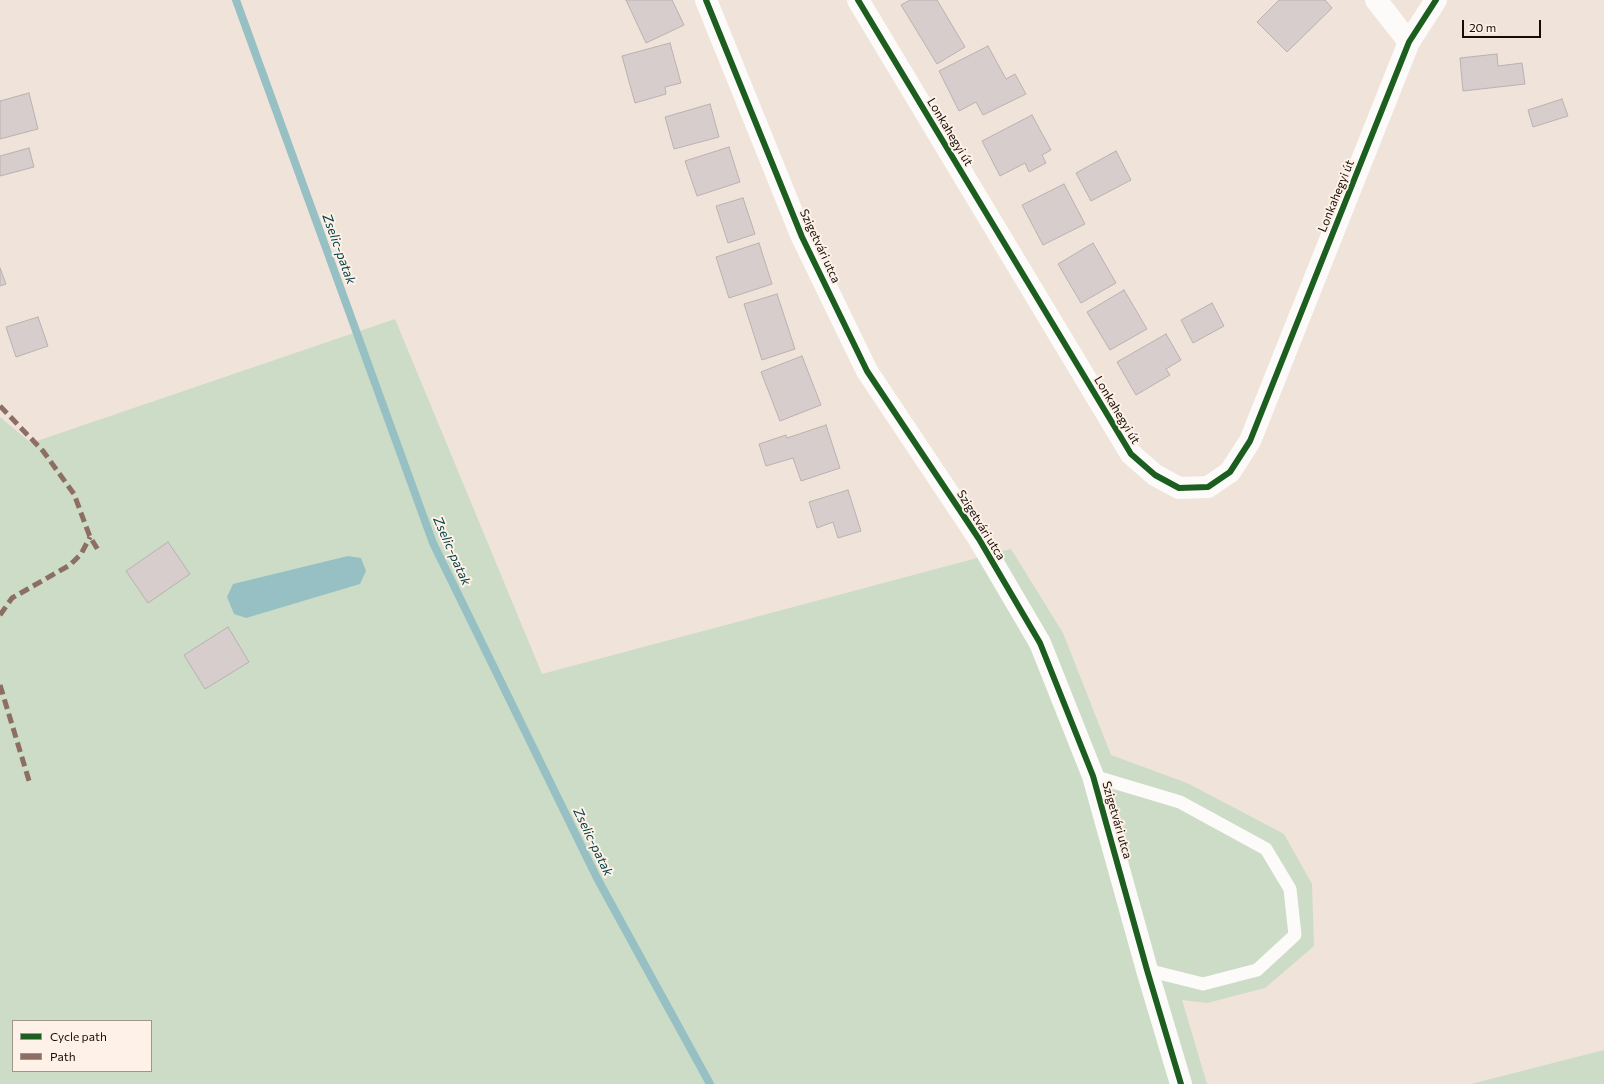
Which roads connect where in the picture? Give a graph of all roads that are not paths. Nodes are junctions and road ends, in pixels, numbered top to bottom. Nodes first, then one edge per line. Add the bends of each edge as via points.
1 (706, 0) edge
2 (858, 0) edge
3 (1376, 0) edge
4 (1436, 0) edge
5 (1409, 42) junction
6 (1093, 776) junction
7 (1147, 970) junction
8 (1181, 1084) edge

1 - 6 street, Szigetvári utca via 802,237 867,371 979,539 1040,643
2 - 5 street, Lonkahegyi út via 1131,454 1154,475 1179,488 1208,487 1230,472 1250,441
3 - 5 street
4 - 5 street, Lonkahegyi út
6 - 7 street, Szigetvári utca
6 - 7 lane via 1180,802 1266,849 1290,889 1295,934 1257,970 1203,984
7 - 8 street, Szigetvári utca

